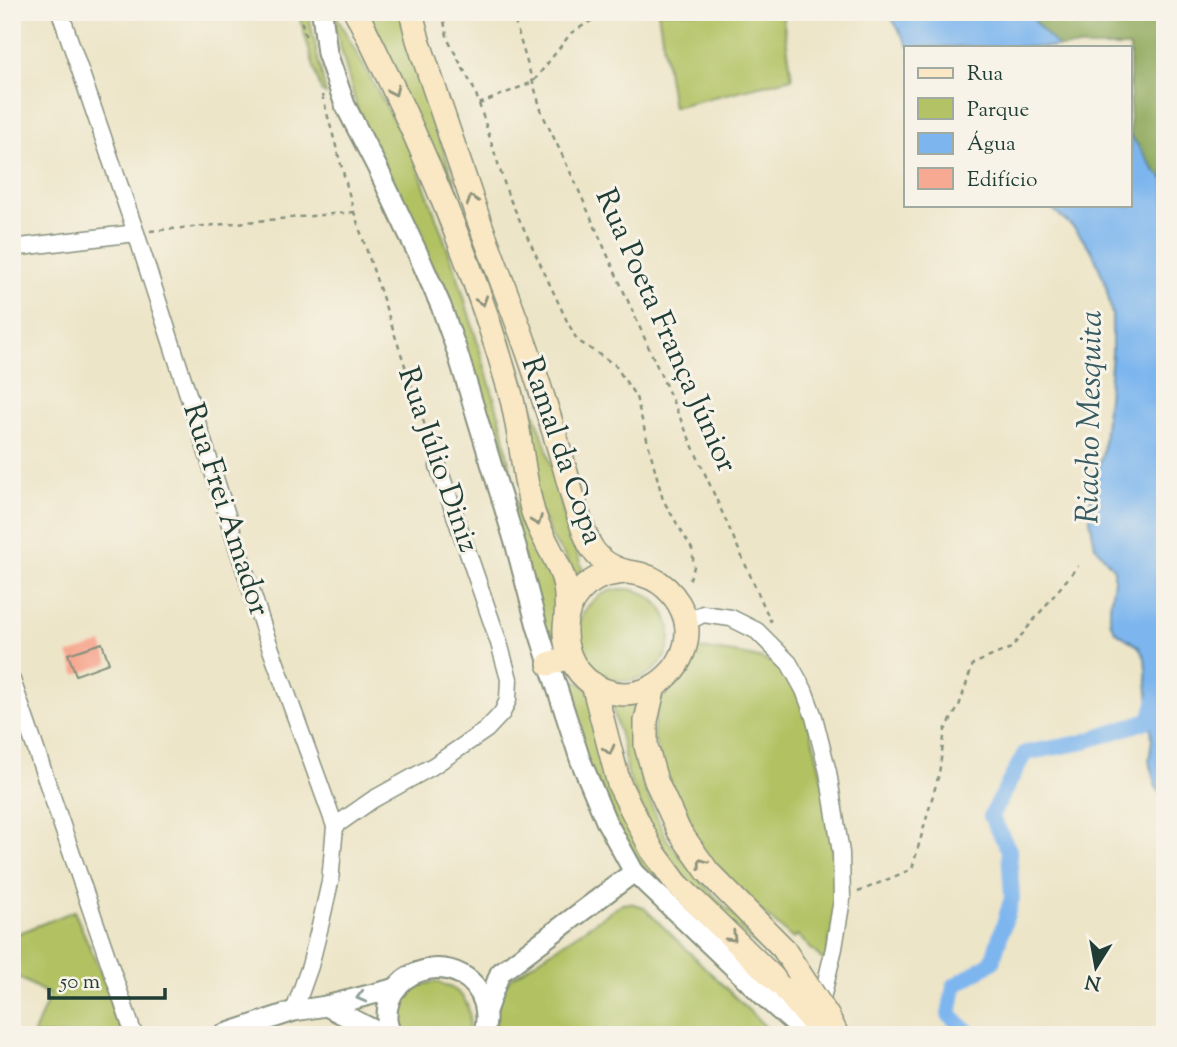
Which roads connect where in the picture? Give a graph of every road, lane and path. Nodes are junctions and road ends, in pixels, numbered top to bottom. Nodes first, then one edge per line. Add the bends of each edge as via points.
1 (60, 12) edge
2 (299, 12) edge
3 (322, 12) edge
4 (411, 12) edge
5 (442, 12) edge
6 (512, 12) edge
7 (597, 12) edge
8 (361, 21) edge
9 (310, 52) dead end
10 (533, 82) junction
11 (321, 92) dead end
12 (479, 104) junction
13 (354, 212) junction
14 (136, 233) junction
15 (12, 248) edge
16 (438, 466) joint
17 (1077, 566) dead end
18 (626, 572) junction
19 (674, 595) junction
20 (565, 621) junction
21 (772, 625) dead end
22 (687, 628) junction
23 (559, 660) junction
24 (12, 680) edge
25 (593, 684) junction
26 (654, 686) junction
27 (335, 827) junction
28 (634, 872) junction
29 (842, 899) junction
30 (457, 972) junction
31 (500, 973) junction
32 (397, 988) junction
33 (778, 995) junction
34 (326, 1006) junction
35 (294, 1011) junction
36 (486, 1011) junction
37 (134, 1035) edge
38 (222, 1035) edge
39 (379, 1035) edge
40 (391, 1035) edge
41 (483, 1035) edge
42 (806, 1035) edge
43 (823, 1035) edge
44 (837, 1035) edge

1 - 14 street, Rua Frei Amador
2 - 9 path
3 - 23 street via 327,53 345,106 441,306
18 -> 4 main road, Ramal da Copa via 597,557 586,536
5 - 12 path via 448,40
6 - 10 path, Rua Poeta França Júnior
7 - 10 path via 596,18 571,33
8 -> 20 main road, Ramal da Copa via 443,199 477,286 511,395 534,513 561,572
10 - 12 path
10 - 21 path, Rua Poeta França Júnior via 542,113
11 - 13 path, Rua Júlio Diniz
12 - 19 path via 508,195 572,330 578,340 615,365 636,397 663,500 692,549 694,566 689,581
13 - 14 path
13 - 16 path, Rua Júlio Diniz
14 - 15 street
14 - 27 street, Rua Frei Amador via 265,632
16 - 27 street, Rua Júlio Diniz via 509,679 508,700 485,730
17 - 29 path via 1011,648 973,664 959,706 945,730 939,774 912,869
18 - 19 main road, Ramal da Copa via 644,575
18 - 20 main road via 595,579 571,604
19 - 22 main road
20 - 23 main road
22 - 26 main road via 679,662
22 - 29 street via 703,614 731,618 757,631 789,663 811,708 828,772 841,853
23 - 25 main road
23 - 28 street via 580,760
24 - 37 street
25 - 26 main road via 623,694
25 -> 33 main road via 619,784 652,850
44 -> 26 main road, bridge via 783,948 708,872 679,831 646,746
27 - 35 street, Rua Frei Amador via 330,882
28 - 31 street
28 - 33 street
29 - 42 street via 821,1003
30 - 31 street
30 - 32 street via 424,969
30 - 36 street via 482,995
31 - 36 street
32 -> 34 street
32 - 40 street via 389,1003
33 - 42 street, bridge
33 - 43 main road, bridge
34 - 35 street
34 - 39 street
35 - 38 street
36 - 41 street

